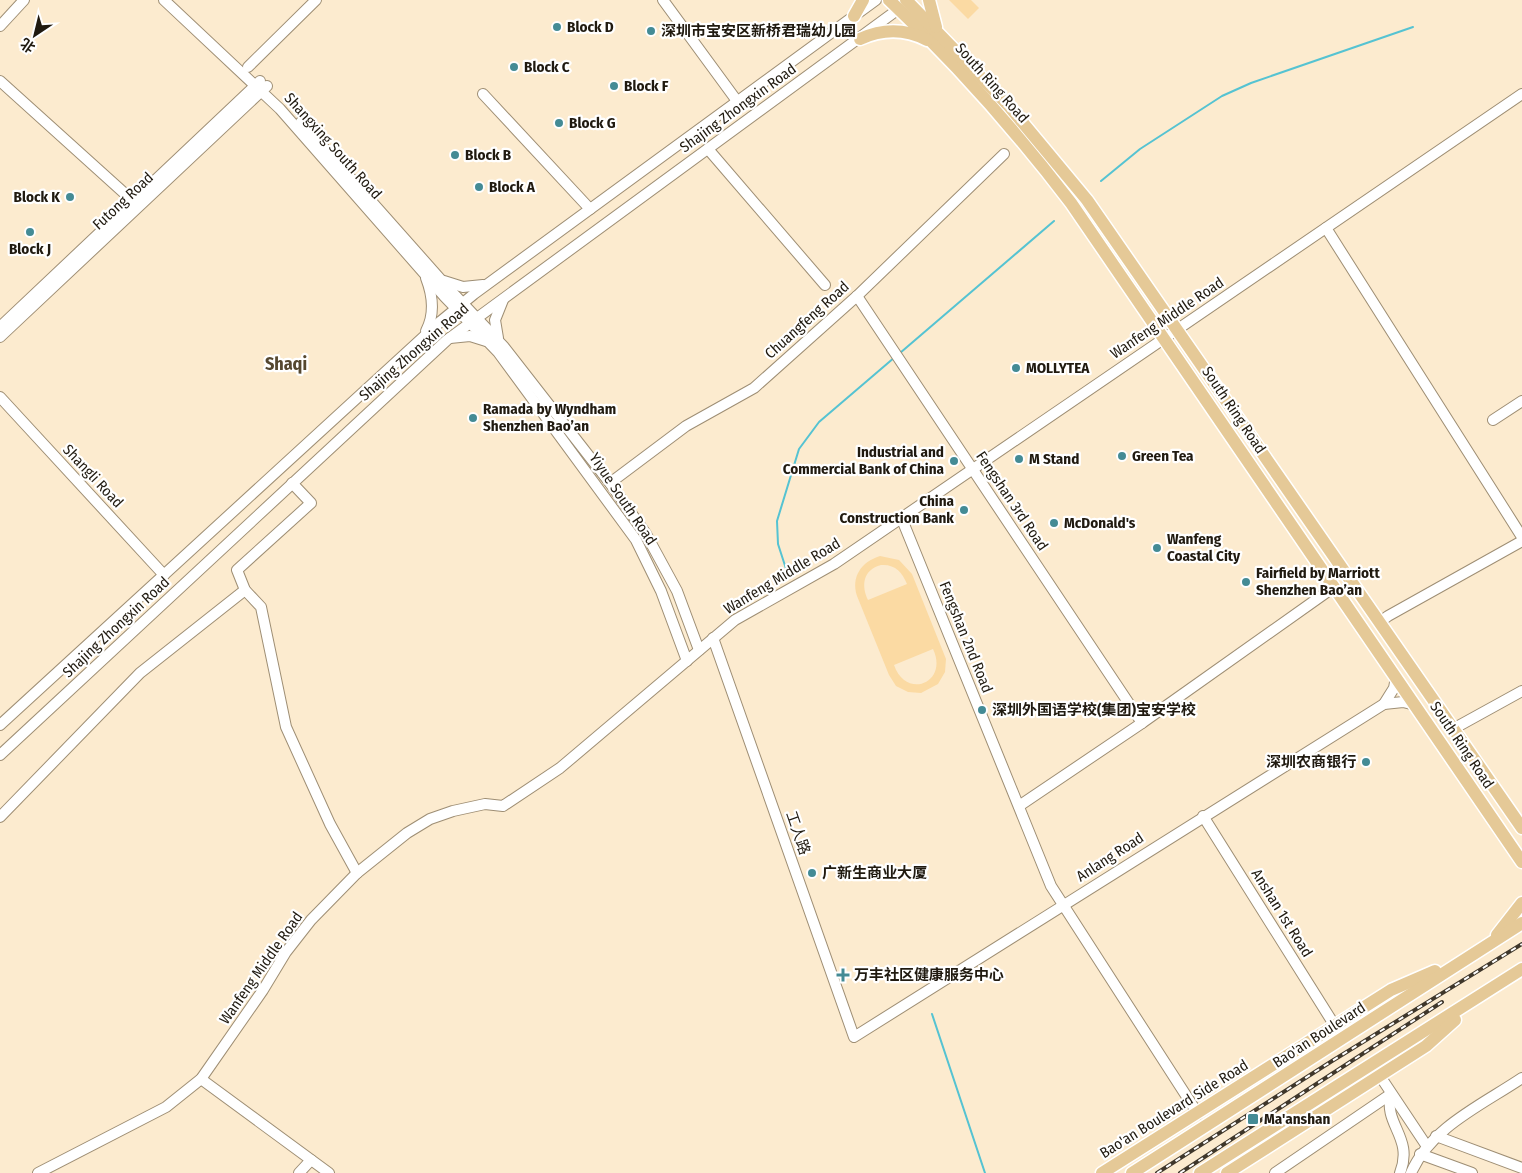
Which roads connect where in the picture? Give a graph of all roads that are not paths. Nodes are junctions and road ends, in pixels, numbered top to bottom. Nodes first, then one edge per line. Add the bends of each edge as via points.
1 (24, 0) edge
2 (164, 0) edge
3 (174, 0) edge
4 (316, 0) edge
5 (663, 0) edge
6 (863, 0) edge
7 (876, 0) edge
8 (889, 0) edge
9 (930, 0) edge
10 (906, 3) edge
11 (854, 16) junction
12 (0, 26) edge
13 (937, 30) junction
14 (860, 39) junction
15 (935, 45) junction
16 (962, 65) junction
17 (248, 67) junction
18 (0, 82) edge
19 (262, 86) junction
20 (483, 94) dead end
21 (1522, 94) edge
22 (737, 101) junction
23 (708, 149) junction
24 (1004, 154) dead end
25 (133, 201) junction
26 (590, 209) junction
27 (1326, 228) junction
28 (421, 268) junction
29 (439, 278) junction
30 (489, 283) junction
31 (825, 285) dead end
32 (506, 296) junction
33 (857, 296) junction
34 (459, 306) junction
35 (473, 320) junction
36 (0, 327) edge
37 (1177, 329) junction
38 (0, 337) edge
39 (421, 338) junction
40 (1164, 338) junction
41 (446, 340) junction
42 (496, 344) junction
43 (0, 397) edge
44 (1522, 401) edge
45 (1493, 420) dead end
46 (972, 469) junction
47 (292, 483) junction
48 (610, 483) junction
49 (901, 517) junction
50 (1522, 537) edge
51 (1522, 541) edge
52 (164, 575) junction
53 (1334, 587) junction
54 (245, 590) junction
55 (1380, 622) junction
56 (713, 638) junction
57 (699, 650) junction
58 (687, 661) junction
59 (1396, 677) junction
60 (1522, 691) edge
61 (1384, 704) junction
62 (1415, 705) junction
63 (1142, 722) junction
64 (0, 726) edge
65 (1453, 728) junction
66 (0, 755) edge
67 (1019, 806) junction
68 (1203, 816) junction
69 (0, 817) edge
70 (1522, 828) edge
71 (1522, 862) edge
72 (357, 873) junction
73 (1522, 903) edge
74 (1063, 905) junction
75 (1522, 923) edge
76 (1490, 944) junction
77 (1472, 956) junction
78 (1519, 972) edge
79 (1482, 996) junction
80 (1335, 1026) junction
81 (854, 1037) joint
82 (1380, 1076) junction
83 (1522, 1078) edge
84 (201, 1079) junction
85 (1391, 1094) junction
86 (1198, 1114) junction
87 (1436, 1136) junction
88 (1423, 1150) junction
89 (311, 1160) junction
90 (1522, 1168) edge
91 (1231, 1172) edge
92 (38, 1173) edge
93 (299, 1173) edge
94 (329, 1173) edge
95 (1102, 1173) edge
96 (1132, 1173) edge
97 (1200, 1173) edge
98 (1275, 1173) edge
99 (1400, 1173) edge
100 (1411, 1173) edge
101 (1472, 1173) edge

1 - 12 street
2 - 19 street, Shangxing South Road
3 - 17 street, Shangxing South Road
4 - 17 street
5 - 22 street
6 - 11 main road
7 - 11 street, Shajing Zhongxin Road
8 - 10 main road, South Ring Road
9 - 13 main road
10 - 13 main road, South Ring Road
10 - 14 street, Shajing Zhongxin Road
10 - 15 main road, South Ring Road
11 - 22 street, Shajing Zhongxin Road
13 - 16 main road, South Ring Road
14 - 15 main road via 878,32 895,31 914,34
14 - 23 street, Shajing Zhongxin Road
15 - 16 main road, South Ring Road
16 - 37 main road, South Ring Road via 1026,125 1072,180
16 - 40 main road, South Ring Road via 1058,186
17 - 19 street, Shangxing South Road
18 - 25 street
19 - 25 street, Futong Road
19 - 28 street, Shangxing South Road
19 - 29 street, Shangxing South Road
19 - 38 street, Futong Road
20 - 26 street
21 - 27 street, Wanfeng Middle Road
22 - 26 street, Shajing Zhongxin Road
23 - 31 street
23 - 32 street, Shajing Zhongxin Road
24 - 33 street, Chuangfeng Road
25 - 36 street, Futong Road
26 - 30 street, Shajing Zhongxin Road
27 - 37 street, Wanfeng Middle Road
27 - 50 street
28 - 34 street, Shangxing South Road
28 - 39 street via 429,286 432,306 429,325
29 - 30 street via 458,287
29 - 34 street, Shangxing South Road
30 - 34 street, Shajing Zhongxin Road
32 - 35 street, Shajing Zhongxin Road
32 - 42 street via 495,320
33 - 46 street, Fengshan 3rd Road
33 - 48 street, Chuangfeng Road via 754,388 686,426
34 - 35 street, Shangxing South Road
34 - 39 street, Shajing Zhongxin Road
35 - 41 street, Shajing Zhongxin Road
35 - 42 street, Yiyue South Road
37 - 40 street, Wanfeng Middle Road
37 - 55 main road, South Ring Road
39 - 52 street, Shajing Zhongxin Road
40 - 46 street, Wanfeng Middle Road
40 - 53 main road, South Ring Road
41 - 42 street via 470,336
41 - 47 street, Shajing Zhongxin Road
42 - 48 street, Yiyue South Road
42 - 58 street, Yiyue South Road via 636,540
43 - 52 street, Shangli Road
44 - 45 street
46 - 49 street, Wanfeng Middle Road
46 - 63 street, Fengshan 3rd Road
47 - 54 street via 311,503 237,570
47 - 66 street, Shajing Zhongxin Road
48 - 57 street, Yiyue South Road via 655,550 677,592
49 - 56 street, Wanfeng Middle Road via 834,564 743,614
49 - 67 street, Fengshan 2nd Road
51 - 55 street
52 - 64 street, Shajing Zhongxin Road
53 - 59 main road, South Ring Road
53 - 63 street
54 - 69 street via 140,673
54 - 72 street via 262,607 286,727 330,824
55 - 65 main road, South Ring Road
56 - 57 street, Wanfeng Middle Road
56 - 81 street, 工人路
57 - 58 street, Wanfeng Middle Road
58 - 72 street, Wanfeng Middle Road via 560,768 503,806 473,806 430,819
59 - 61 street via 1394,688
59 - 62 main road, South Ring Road
60 - 65 street
61 - 62 street via 1403,702
61 - 68 street, Anlang Road
62 - 71 main road, South Ring Road
63 - 67 street
65 - 70 main road, South Ring Road
67 - 74 street, Fengshan 2nd Road via 1051,886
68 - 74 street, Anlang Road
68 - 80 street, Anshan 1st Road
72 - 84 street, Wanfeng Middle Road via 311,920 286,952
73 - 76 main road
74 - 81 street, Anlang Road
74 - 86 street, Fengshan 2nd Road
75 - 76 main road, Bao'an Boulevard
76 - 77 main road, Bao'an Boulevard
77 - 80 main road, Bao'an Boulevard Side Road via 1391,990
77 - 96 main road, Bao'an Boulevard
78 - 79 main road
79 - 82 main road via 1426,1046
79 - 97 main road
80 - 86 main road, Bao'an Boulevard Side Road
82 - 85 street
82 - 91 main road
83 - 87 street
84 - 89 street
84 - 92 street, Wanfeng Middle Road via 166,1107
85 - 88 street
85 - 98 street
85 - 99 street via 1390,1113 1405,1147
86 - 95 main road, Bao'an Boulevard Side Road
87 - 88 street
87 - 90 street
88 - 100 street
88 - 101 street
89 - 93 street
89 - 94 street

